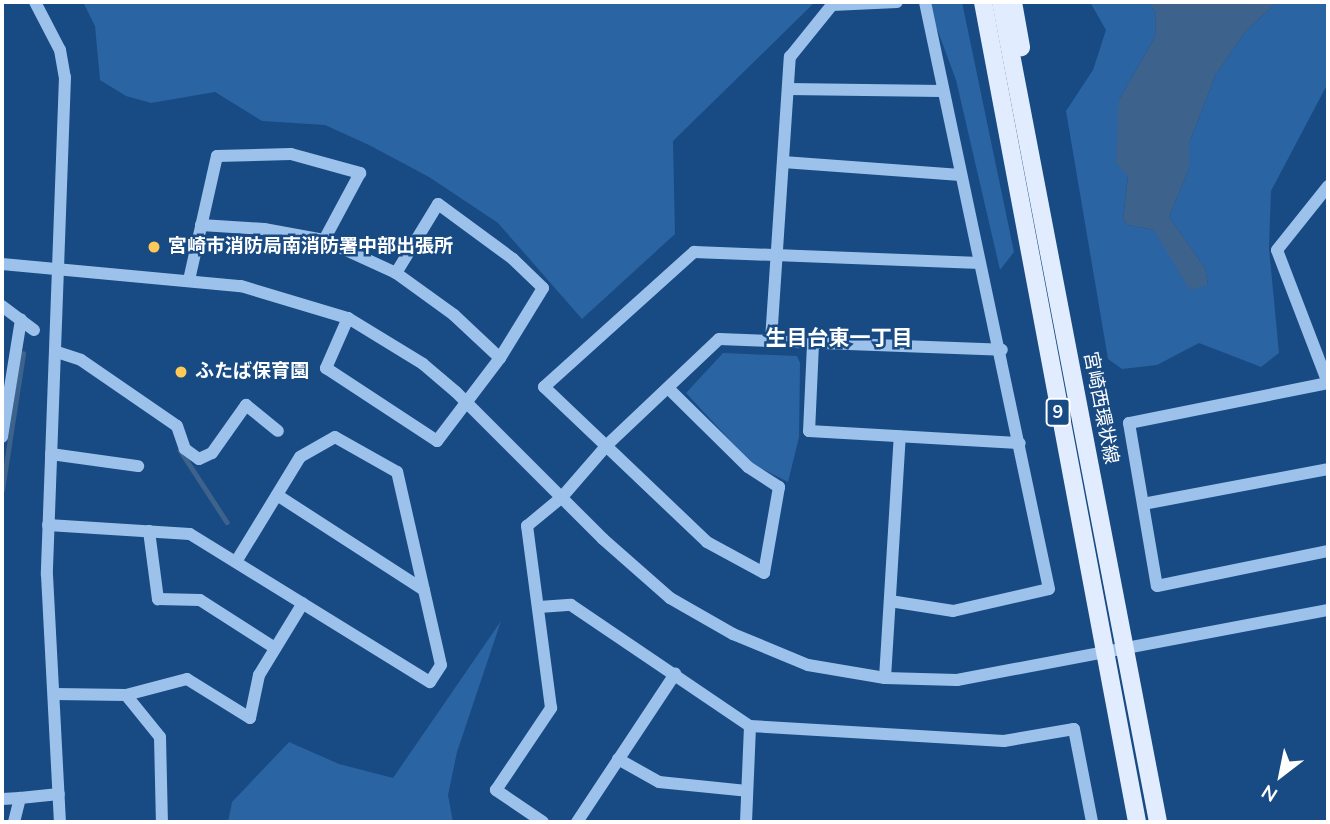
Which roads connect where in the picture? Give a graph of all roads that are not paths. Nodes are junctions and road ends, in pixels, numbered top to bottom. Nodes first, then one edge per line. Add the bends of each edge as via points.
1 (35, 2) edge
2 (897, 2) edge
3 (925, 2) edge
4 (983, 2) edge
5 (1000, 2) edge
6 (1013, 2) edge
7 (788, 89) junction
8 (942, 91) junction
9 (783, 162) junction
10 (961, 175) junction
11 (1328, 186) edge
12 (1040, 196) junction
13 (201, 225) junction
14 (324, 240) junction
15 (777, 253) junction
16 (980, 263) junction
17 (2, 264) edge
18 (61, 269) junction
19 (396, 273) junction
20 (189, 280) junction
21 (2, 306) edge
22 (348, 318) junction
23 (21, 320) junction
24 (34, 330) dead end
25 (771, 340) junction
26 (813, 344) junction
27 (1002, 351) junction
28 (57, 352) junction
29 (499, 358) junction
30 (1328, 383) edge
31 (670, 390) junction
32 (468, 403) junction
33 (2, 429) edge
34 (278, 431) dead end
35 (900, 436) junction
36 (1020, 443) junction
37 (607, 445) junction
38 (51, 454) junction
39 (138, 466) dead end
40 (1328, 470) edge
41 (277, 495) junction
42 (562, 497) junction
43 (1143, 504) junction
44 (48, 525) junction
45 (149, 531) junction
46 (1328, 551) edge
47 (236, 562) junction
48 (424, 590) junction
49 (890, 601) junction
50 (303, 603) junction
51 (539, 607) junction
52 (1328, 610) edge
53 (275, 648) junction
54 (1126, 651) junction
55 (1106, 655) junction
56 (676, 674) junction
57 (885, 678) junction
58 (55, 694) junction
59 (125, 695) junction
60 (750, 726) junction
61 (618, 759) junction
62 (747, 791) junction
63 (59, 794) junction
64 (20, 798) junction
65 (2, 799) edge
66 (14, 822) edge
67 (60, 822) edge
68 (162, 822) edge
69 (543, 822) edge
70 (577, 822) edge
71 (746, 822) edge
72 (1092, 822) edge
73 (1137, 822) edge
74 (1158, 822) edge

1 - 18 street via 60,50 65,77
2 - 7 street via 832,5 790,57
3 - 8 street
4 - 55 main road, 9
5 - 12 main road, 宮崎西環状線 / 9
6 - 12 main road via 1044,178
7 - 8 street
7 - 9 street
8 - 10 street
9 - 10 street
9 - 15 street
10 - 16 street
11 - 30 street via 1277,250
12 - 54 main road, 宮崎西環状線 / 9
13 - 14 street via 264,229
13 - 14 street via 217,156 291,153 360,173
13 - 20 street
14 - 19 street
15 - 16 street
15 - 25 street
15 - 37 street via 694,252 544,387
16 - 27 street
17 - 18 street
18 - 20 street
18 - 28 street
19 - 29 street via 454,315
19 - 29 street via 438,204 513,259 543,288
20 - 22 street via 291,297
21 - 23 street
22 - 32 street via 423,364
22 - 32 street via 326,368 437,441
23 - 24 street
23 - 33 street
25 - 26 street
25 - 31 street via 719,339
26 - 27 street
26 - 35 street via 809,431
27 - 36 street
28 - 34 street via 80,360 177,425 184,449 199,459 212,453 246,405
28 - 38 street
29 - 32 street
30 - 43 street via 1129,423
31 - 37 street
31 - 37 street via 747,467 779,487 764,573 707,542
32 - 42 street
35 - 36 street
35 - 49 street
36 - 49 street via 1049,589 953,611
37 - 42 street
38 - 39 street
38 - 44 street
40 - 43 street
41 - 47 street
41 - 48 street
41 - 48 street via 300,457 335,437 397,472
42 - 51 street via 527,526
42 - 57 street via 670,598 733,634 808,665
43 - 46 street via 1157,586
44 - 45 street
44 - 58 street
45 - 47 street via 191,534
45 - 53 street via 158,599 200,600
47 - 50 street
48 - 50 street via 441,665 430,682
49 - 57 street
50 - 53 street
51 - 56 street via 572,605
51 - 69 street via 551,708 496,790
52 - 54 street
53 - 59 street via 259,675 250,718 187,679
54 - 55 street
54 - 74 main road, 宮崎西環状線 / 9
55 - 57 street via 957,680
55 - 73 main road, 9
56 - 60 street
56 - 61 street
58 - 59 street
58 - 63 street
59 - 68 street via 160,737
60 - 62 street
60 - 72 street via 1004,741 1074,729
61 - 62 street via 659,782
61 - 70 street
62 - 71 street
63 - 64 street
63 - 67 street
64 - 65 street
64 - 66 street

